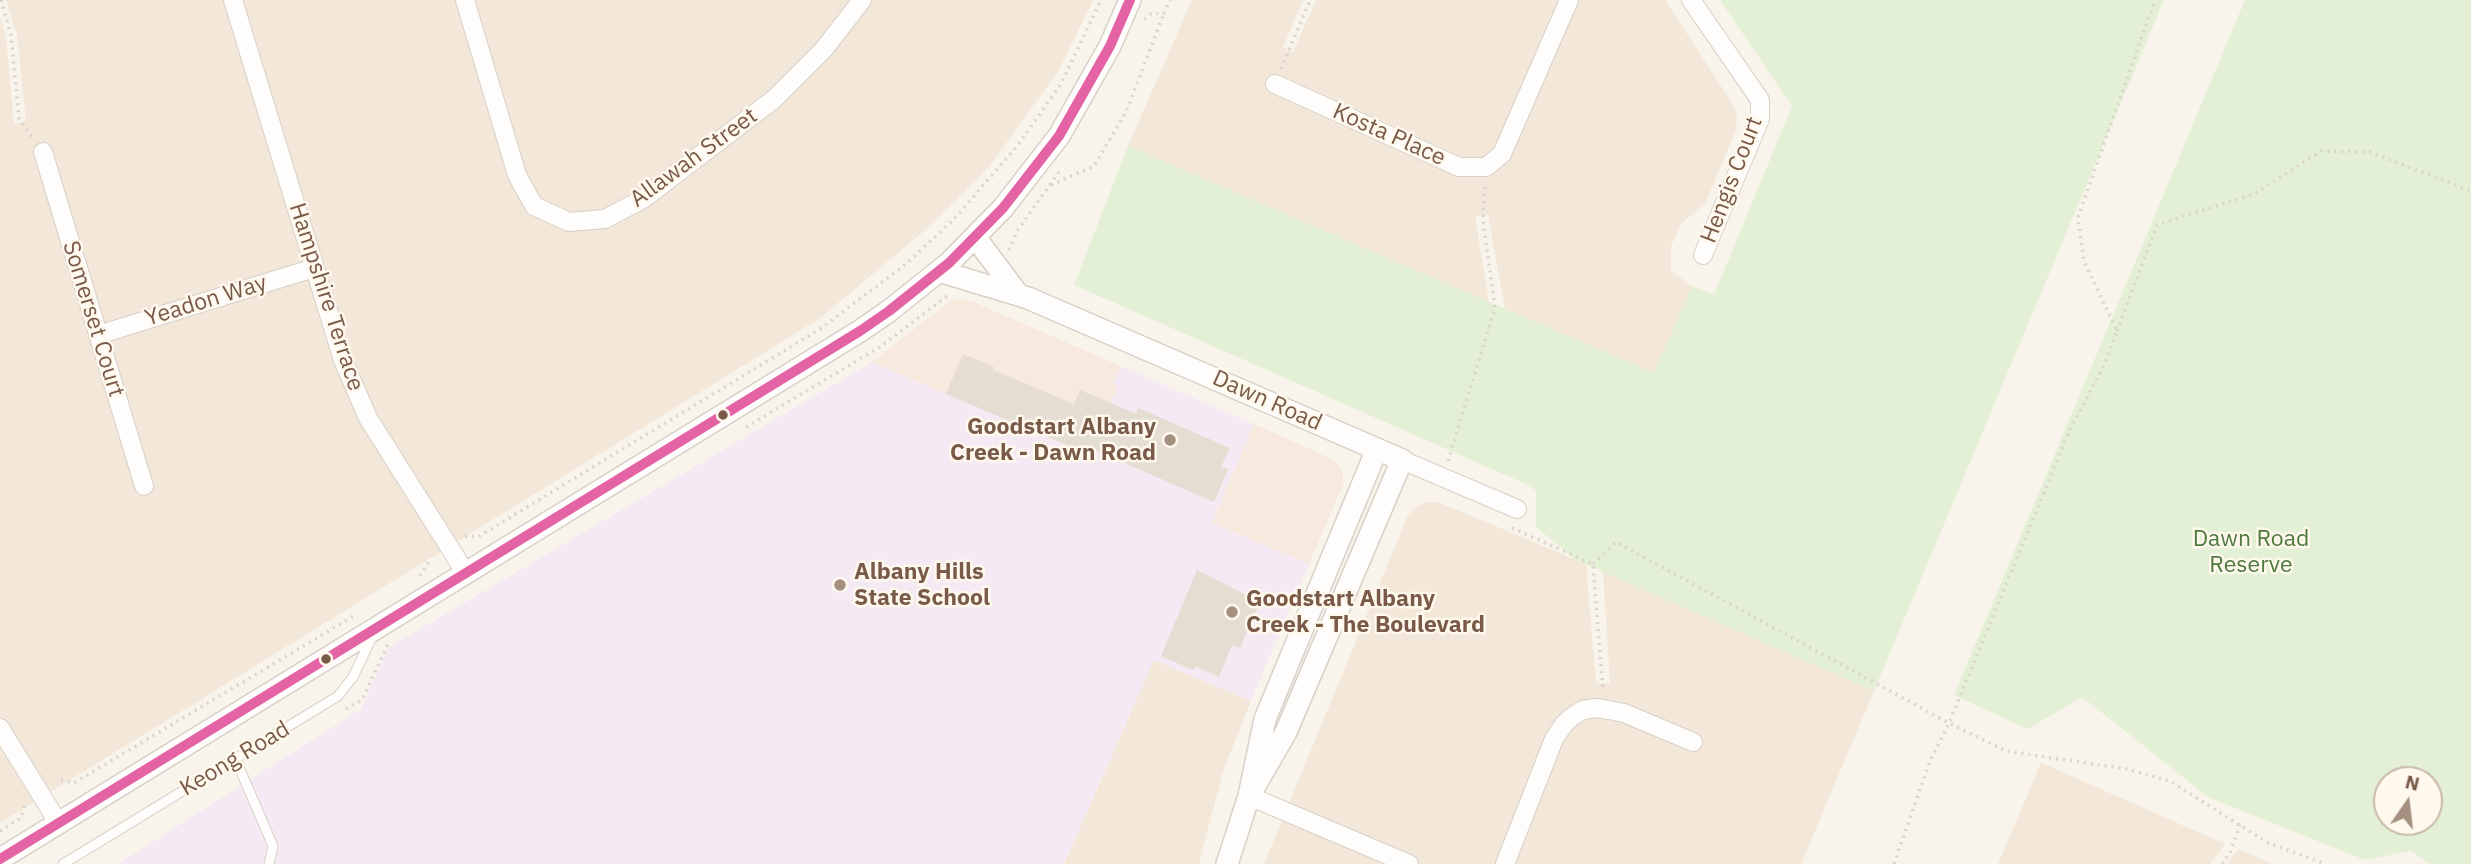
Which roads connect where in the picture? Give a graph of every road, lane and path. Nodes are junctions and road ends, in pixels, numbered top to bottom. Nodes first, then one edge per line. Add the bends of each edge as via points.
1 (1, 0) edge
2 (233, 0) edge
3 (465, 0) edge
4 (862, 0) edge
5 (1101, 0) edge
6 (1130, 0) edge
7 (1310, 0) edge
8 (1569, 0) edge
9 (1691, 0) edge
10 (2155, 0) edge
11 (1164, 13) dead end
12 (1275, 84) joint
13 (43, 152) joint
14 (1486, 167) junction
15 (1049, 186) dead end
16 (2471, 191) edge
17 (975, 237) junction
18 (1703, 255) dead end
19 (314, 268) junction
20 (939, 271) junction
21 (957, 293) dead end
22 (1017, 293) junction
23 (2117, 331) junction
24 (98, 335) junction
25 (742, 429) dead end
26 (1377, 449) junction
27 (1402, 460) junction
28 (1443, 477) junction
29 (144, 485) dead end
30 (1517, 509) dead end
31 (1509, 527) dead end
32 (465, 536) dead end
33 (429, 559) dead end
34 (1593, 564) junction
35 (464, 572) junction
36 (409, 583) dead end
37 (377, 624) junction
38 (1609, 710) junction
39 (340, 713) dead end
40 (1949, 723) junction
41 (0, 728) edge
42 (1693, 742) dead end
43 (236, 760) junction
44 (61, 780) dead end
45 (1249, 796) junction
46 (25, 804) dead end
47 (59, 824) junction
48 (2241, 824) junction
49 (0, 831) edge
50 (0, 859) edge
51 (63, 864) edge
52 (269, 864) edge
53 (1227, 864) edge
54 (1409, 864) edge
55 (1505, 864) edge
56 (1894, 864) edge
57 (2222, 864) edge
58 (2326, 864) edge

1 - 13 path via 11,35 19,118
2 - 19 street, Hampshire Terrace
3 - 4 street, Allawah Street via 517,175 534,206 569,222 605,219 654,191 774,99 824,49
5 - 32 path via 1061,84 1018,145 956,217 906,264 820,328 478,537
6 - 17 street, Keong Road via 1110,46 1059,136
7 - 12 path
8 - 14 street via 1502,154
9 - 18 street, Hengis Court via 1760,100 1760,119
10 - 23 path via 2078,217 2084,261
11 - 15 path via 1126,112 1094,166
12 - 14 street, Kosta Place via 1459,167
13 - 24 street, Somerset Court
14 - 28 path via 1483,220 1495,308
16 - 23 path via 2370,152 2321,151 2254,194 2157,225
17 - 20 street, Keong Road
17 - 22 street, Dawn Road
19 - 24 street, Yeadon Way
19 - 35 street, Hampshire Terrace via 343,360 368,418
20 - 22 street, Dawn Road
20 - 35 street, Keong Road via 860,331
21 - 25 path via 945,296 880,346
22 - 26 street, Dawn Road
23 - 40 path via 2068,434
24 - 29 street, Somerset Court
26 - 27 street, Dawn Road
26 - 45 street via 1265,719
27 - 28 street, Dawn Road
27 - 45 street via 1286,732
28 - 30 street, Dawn Road
31 - 34 path
33 - 36 path via 421,576
34 - 38 path
34 - 40 path via 1616,542
35 - 37 street, Keong Road
37 - 39 path via 362,700
37 - 43 lane, Keong Road via 353,677 338,696
37 - 44 path via 74,783
37 - 47 street, Keong Road
38 - 42 street
38 - 55 street via 1583,710 1564,724
40 - 48 path via 2006,751 2127,769 2170,781
40 - 56 path via 1930,761
41 - 47 street
43 - 51 lane, Keong Road
43 - 52 lane via 272,846
45 - 53 street
45 - 54 street
46 - 49 path via 21,818
47 - 50 street, Keong Road
48 - 57 path
48 - 58 path via 2268,843

